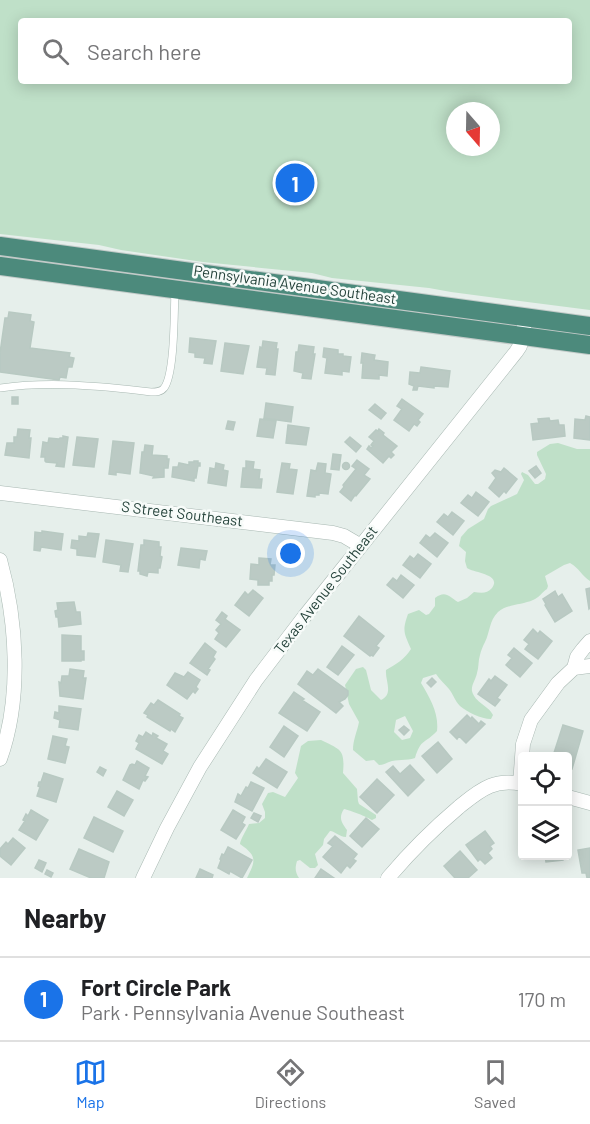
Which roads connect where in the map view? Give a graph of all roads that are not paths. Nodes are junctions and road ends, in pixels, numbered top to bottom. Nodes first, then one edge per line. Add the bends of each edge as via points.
1 (0, 246) edge
2 (0, 266) edge
3 (178, 270) junction
4 (175, 289) junction
5 (526, 317) junction
6 (590, 326) edge
7 (523, 337) junction
8 (590, 345) edge
9 (0, 388) edge
10 (0, 493) edge
11 (361, 546) junction
12 (0, 560) edge
13 (590, 641) edge
14 (590, 666) edge
15 (574, 668) junction
16 (523, 752) edge
17 (0, 759) edge
18 (518, 784) edge
19 (572, 798) edge
20 (590, 803) edge
21 (144, 878) edge
22 (388, 878) edge

1 - 3 highway, Pennsylvania Avenue Southeast
2 - 4 highway, Pennsylvania Avenue Southeast
3 - 4 lane
3 - 5 highway, Pennsylvania Avenue Southeast
4 - 7 highway, Pennsylvania Avenue Southeast
4 - 9 lane via 172,354 164,388 156,392 93,386
5 - 6 highway, Pennsylvania Avenue Southeast
5 - 7 street, Texas Avenue Southeast
7 - 8 highway, Pennsylvania Avenue Southeast
7 - 11 street, Texas Avenue Southeast via 516,352
10 - 11 street, S Street Southeast via 333,533
11 - 21 street, Texas Avenue Southeast via 237,709 195,776
12 - 17 street via 9,598 14,668 11,717
13 - 15 street via 577,657
14 - 15 street
15 - 16 street via 536,713 527,728
18 - 22 street via 490,786 476,793 427,836
19 - 20 street

